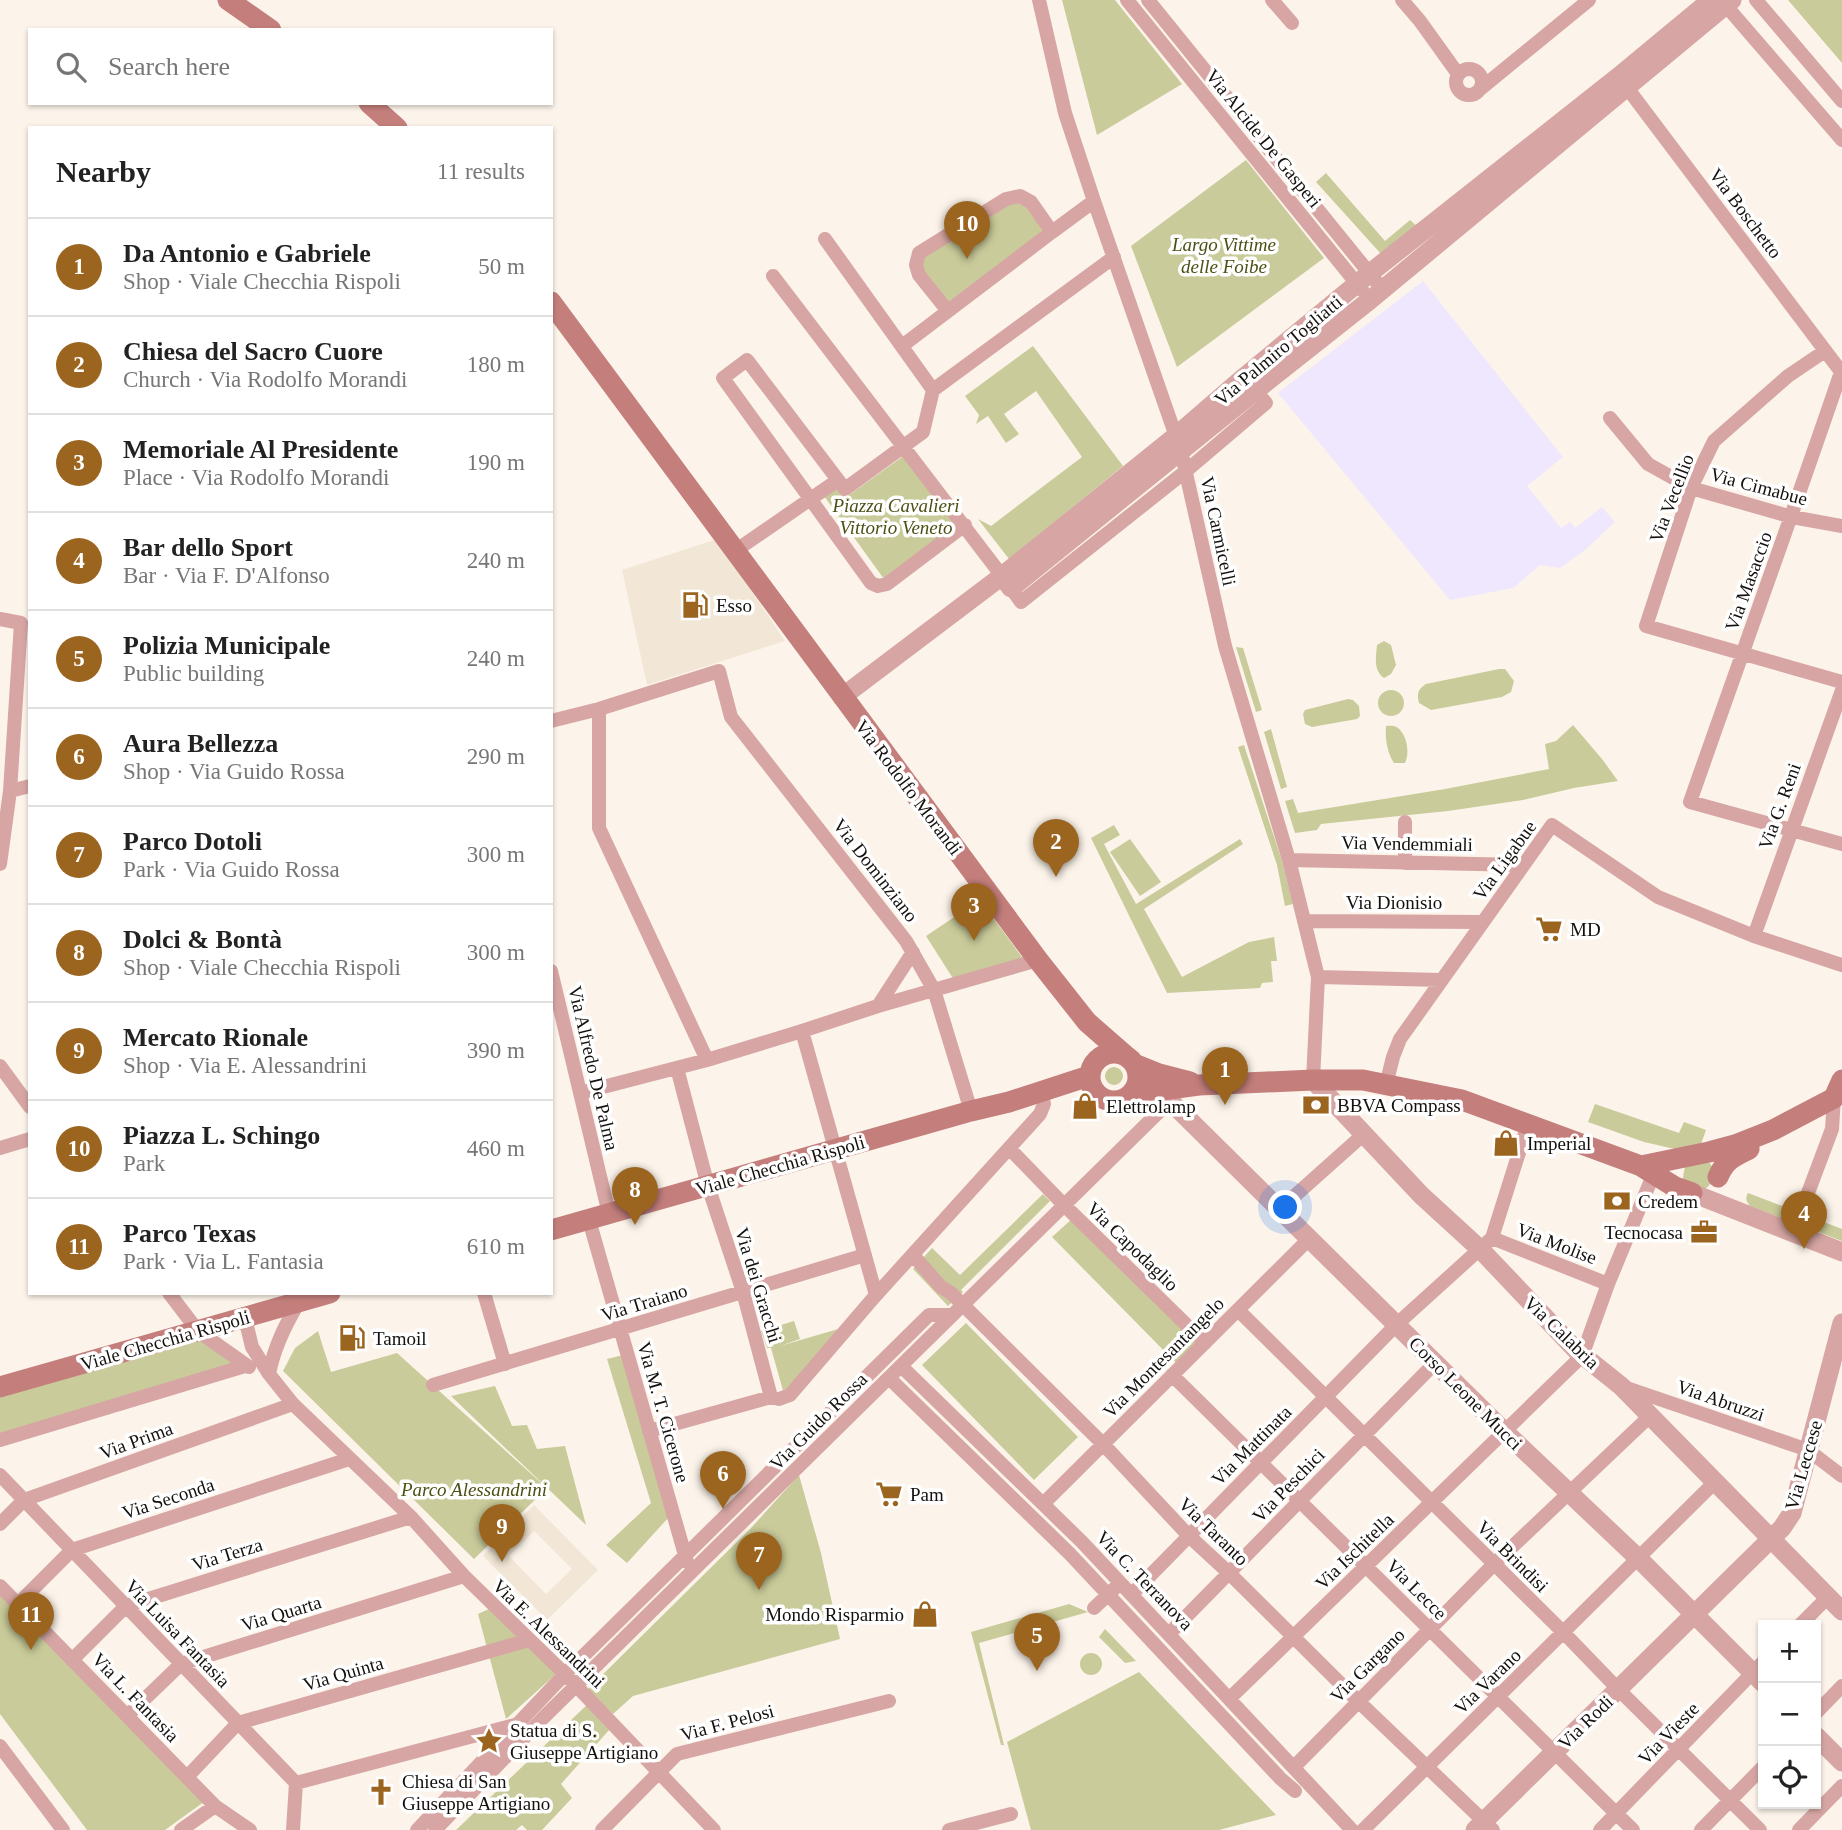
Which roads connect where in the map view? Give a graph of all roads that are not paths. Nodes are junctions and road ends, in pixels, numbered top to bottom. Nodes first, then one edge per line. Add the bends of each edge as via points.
1 (228, 0) edge
2 (1039, 0) edge
3 (1127, 0) edge
4 (1148, 0) edge
5 (1272, 0) edge
6 (1402, 0) edge
7 (1589, 0) edge
8 (1756, 0) edge
9 (1723, 1) edge
10 (1292, 23) dead end
11 (268, 28) edge
12 (1623, 82) junction
13 (1842, 101) edge
14 (371, 105) edge
15 (395, 126) edge
16 (1842, 140) edge
17 (1094, 201) junction
18 (1052, 232) junction
19 (825, 239) dead end
20 (1114, 257) junction
21 (773, 276) dead end
22 (1363, 278) junction
23 (1376, 295) junction
24 (553, 305) edge
25 (947, 310) junction
26 (902, 346) junction
27 (1837, 363) edge
28 (1249, 384) junction
29 (933, 390) junction
30 (1610, 418) dead end
31 (1179, 443) junction
32 (905, 446) junction
33 (1186, 471) junction
34 (838, 480) junction
35 (1691, 488) junction
36 (812, 500) junction
37 (1792, 517) junction
38 (965, 525) junction
39 (1842, 526) edge
40 (735, 551) junction
41 (1006, 582) junction
42 (0, 619) edge
43 (1742, 653) junction
44 (1842, 682) edge
45 (1842, 690) edge
46 (842, 698) junction
47 (599, 709) junction
48 (553, 720) edge
49 (5, 775) edge
50 (28, 786) edge
51 (10, 791) junction
52 (1405, 822) dead end
53 (1791, 830) junction
54 (2, 839) edge
55 (1842, 844) edge
56 (1289, 860) junction
57 (0, 863) edge
58 (1405, 863) junction
59 (1523, 865) junction
60 (1304, 921) junction
61 (1483, 922) junction
62 (1754, 936) junction
63 (913, 952) junction
64 (1038, 960) junction
65 (1842, 965) edge
66 (1318, 977) junction
67 (553, 979) edge
68 (1441, 980) junction
69 (934, 989) junction
70 (878, 1006) junction
71 (1087, 1022) junction
72 (802, 1031) junction
73 (707, 1060) junction
74 (1131, 1061) junction
75 (0, 1066) edge
76 (1093, 1067) junction
77 (677, 1068) junction
78 (1313, 1080) junction
79 (1350, 1080) junction
80 (1199, 1084) junction
81 (1386, 1085) junction
82 (1838, 1089) edge
83 (580, 1093) junction
84 (1153, 1094) junction
85 (1098, 1096) junction
86 (1044, 1099) junction
87 (1009, 1102) junction
88 (28, 1104) edge
89 (971, 1111) junction
90 (1347, 1116) junction
91 (1528, 1124) junction
92 (1364, 1134) junction
93 (28, 1140) edge
94 (0, 1148) edge
95 (1009, 1148) junction
96 (837, 1149) junction
97 (1692, 1156) junction
98 (1648, 1170) junction
99 (1718, 1177) junction
100 (708, 1186) junction
101 (1692, 1194) junction
102 (1718, 1204) junction
103 (1064, 1205) junction
104 (1280, 1209) junction
105 (599, 1217) junction
106 (553, 1229) edge
107 (1793, 1233) junction
108 (1310, 1238) junction
109 (1486, 1244) junction
110 (1842, 1252) edge
111 (866, 1255) junction
112 (913, 1255) junction
113 (1608, 1284) junction
114 (743, 1292) junction
115 (171, 1295) edge
116 (323, 1295) edge
117 (485, 1295) edge
118 (876, 1295) junction
119 (299, 1302) junction
120 (958, 1310) junction
121 (1238, 1310) junction
122 (245, 1318) junction
123 (1842, 1323) edge
124 (1397, 1324) junction
125 (620, 1330) junction
126 (198, 1331) junction
127 (1205, 1343) junction
128 (1583, 1356) junction
129 (1435, 1363) junction
130 (505, 1364) junction
131 (1837, 1364) edge
132 (245, 1366) junction
133 (901, 1366) junction
134 (269, 1374) junction
135 (1172, 1375) junction
136 (889, 1378) junction
137 (433, 1385) dead end
138 (1621, 1386) junction
139 (0, 1388) edge
140 (771, 1397) junction
141 (1326, 1397) junction
142 (293, 1404) junction
143 (1650, 1416) junction
144 (649, 1431) junction
145 (1505, 1432) junction
146 (1364, 1435) junction
147 (0, 1440) edge
148 (1103, 1444) junction
149 (1808, 1450) junction
150 (349, 1459) junction
151 (1261, 1462) junction
152 (0, 1475) edge
153 (1842, 1476) edge
154 (1715, 1482) junction
155 (1569, 1493) junction
156 (24, 1500) junction
157 (1300, 1500) junction
158 (1432, 1503) junction
159 (1043, 1504) junction
160 (411, 1517) junction
161 (0, 1524) edge
162 (1189, 1536) junction
163 (1771, 1539) junction
164 (72, 1550) junction
165 (685, 1555) junction
166 (1639, 1559) junction
167 (1494, 1564) junction
168 (1367, 1565) junction
169 (1229, 1573) junction
170 (690, 1574) junction
171 (464, 1576) junction
172 (0, 1586) edge
173 (1127, 1588) junction
174 (1109, 1595) junction
175 (1828, 1597) junction
176 (18, 1604) junction
177 (126, 1606) junction
178 (1094, 1608) dead end
179 (1842, 1611) edge
180 (1695, 1615) junction
181 (1805, 1620) edge
182 (1429, 1629) junction
183 (1564, 1633) junction
184 (1169, 1634) junction
185 (1293, 1636) junction
186 (529, 1640) junction
187 (72, 1660) junction
188 (181, 1664) junction
189 (1758, 1671) edge
190 (565, 1674) junction
191 (1758, 1675) edge
192 (577, 1686) junction
193 (1842, 1686) edge
194 (1619, 1690) junction
195 (1498, 1697) junction
196 (1230, 1698) junction
197 (889, 1700) dead end
198 (1358, 1701) junction
199 (1821, 1708) edge
200 (127, 1716) junction
201 (544, 1718) junction
202 (238, 1723) junction
203 (515, 1725) junction
204 (1821, 1741) edge
205 (0, 1747) edge
206 (1679, 1750) junction
207 (1555, 1752) junction
208 (1842, 1762) edge
209 (1294, 1767) junction
210 (1427, 1767) junction
211 (659, 1772) junction
212 (1758, 1772) edge
213 (187, 1777) junction
214 (296, 1783) junction
215 (1842, 1786) edge
216 (1295, 1791) dead end
217 (1730, 1800) junction
218 (215, 1805) junction
219 (1616, 1813) junction
220 (1011, 1814) dead end
221 (55, 1827) edge
222 (1484, 1827) edge
223 (181, 1830) edge
224 (250, 1830) edge
225 (293, 1830) edge
226 (417, 1830) edge
227 (435, 1830) edge
228 (602, 1830) edge
229 (714, 1830) edge
230 (949, 1830) edge
231 (1352, 1830) edge
232 (1363, 1830) edge
233 (1600, 1830) edge
234 (1633, 1830) edge
235 (1701, 1830) edge
236 (1760, 1830) edge
237 (1799, 1830) edge

1 - 11 main road
2 - 17 street, Via Carmicelli via 1065,113
3 - 22 street, Via Alcide De Gasperi
4 - 22 street, Via Alcide De Gasperi
5 - 10 street
6 - 7 street via 1458,74 1461,92 1468,95
8 - 13 street
9 - 12 street, Via Palmiro Togliatti
9 - 16 street
12 - 22 street, Via Palmiro Togliatti
12 - 23 street, Via Palmiro Togliatti
12 - 27 street, Via Boschetto
14 - 15 main road
17 - 18 street
17 - 20 street, Via Carmicelli
18 - 25 street
18 - 25 street via 1031,202 1020,196 1006,199 919,253 919,275
19 - 26 street
20 - 29 street
20 - 31 street, Via Carmicelli
21 - 32 street
22 - 23 street, Via Alcide De Gasperi
22 - 28 street, Via Palmiro Togliatti
23 - 28 street, Via Palmiro Togliatti
24 - 40 main road, Via Rodolfo Morandi
25 - 26 street
26 - 29 street
27 - 35 street, Via Vecellio via 1788,376 1714,441
27 - 37 street, Via Masaccio
28 - 31 street, Via Palmiro Togliatti
28 - 33 street via 1266,403
29 - 32 street via 923,432
30 - 35 street, Via Cimabue via 1648,464
31 - 33 street, Via Carmicelli
31 - 41 street, Via Palmiro Togliatti
32 - 34 street via 845,489
32 - 38 street
33 - 41 street via 1021,601
33 - 56 street, Via Carmicelli via 1225,646
34 - 36 street
34 - 36 street via 747,360 723,378
35 - 37 street, Via Cimabue
35 - 43 street, Via Vecellio via 1646,626
36 - 38 street via 871,583 878,586 887,584
36 - 40 street
37 - 39 street, Via Cimabue
37 - 43 street, Via Masaccio
38 - 41 street
40 - 46 main road, Via Rodolfo Morandi
41 - 46 street, Via Palmiro Togliatti
42 - 49 street via 21,623
43 - 44 street
43 - 53 street, Via Masaccio via 1690,802
45 - 53 street, Via G. Reni
46 - 64 main road, Via Rodolfo Morandi
47 - 48 street
47 - 63 street, Via Dominziano via 719,671 731,717
47 - 73 street via 599,828
49 - 51 street
50 - 51 street
51 - 54 street
52 - 58 street
53 - 55 street
53 - 62 street, Via G. Reni
54 - 57 street
56 - 58 street, Via Vendemmiali
56 - 60 street, Via Carmicelli
58 - 59 street, Via Vendemmiali
59 - 61 street, Via Ligabue
59 - 62 street, Via Ligabue via 1552,825 1658,897
60 - 61 street, Via Dionisio
60 - 66 street, Via Carmicelli
61 - 68 street, Via Ligabue
62 - 65 street, Via Ligabue
63 - 69 street, Via Dominziano
63 - 70 street
64 - 69 street
64 - 71 main road, Via Rodolfo Morandi
66 - 68 street
66 - 78 street, Via Carmicelli
67 - 83 street, Via Alfredo De Palma
68 - 81 street, Via Ligabue via 1400,1039
69 - 70 street
69 - 89 street, Via Dominziano
70 - 72 street
71 - 74 main road, Via Rodolfo Morandi
71 - 76 main road, Via Rodolfo Morandi
72 - 73 street
72 - 96 street
73 - 77 street
74 - 76 main road, Viale Checchia Rispoli via 1112,1053
74 - 80 main road, Viale Checchia Rispoli
74 - 84 main road
75 - 88 street
76 - 85 main road via 1090,1083
76 - 87 main road, Viale Checchia Rispoli
77 - 83 street
77 - 100 street, Via dei Gracchi
78 - 79 main road, Viale Checchia Rispoli
78 - 80 main road, Viale Checchia Rispoli
78 - 90 street, Via Calabria
79 - 81 main road, Viale Checchia Rispoli
79 - 90 street
80 - 84 main road, Viale Checchia Rispoli
81 - 91 main road, Viale Checchia Rispoli via 1462,1100
82 - 97 main road via 1773,1130
82 - 99 main road via 1821,1111 1802,1124 1732,1157
82 - 107 street via 1832,1129
83 - 105 street, Via Alfredo De Palma
84 - 85 main road, Viale Checchia Rispoli via 1113,1101
84 - 103 street, Via Guido Rossa
84 - 104 street, Corso Leone Mucci
85 - 86 main road, Viale Checchia Rispoli
86 - 87 main road, Viale Checchia Rispoli
86 - 95 street via 1040,1114
87 - 89 main road, Viale Checchia Rispoli
89 - 96 main road, Viale Checchia Rispoli
90 - 92 street, Via Calabria
91 - 98 main road, Viale Checchia Rispoli
91 - 109 street
92 - 104 street
92 - 109 street, Via Calabria via 1421,1195
93 - 94 street
95 - 103 street, Via Capodaglio
95 - 112 street
96 - 100 main road, Viale Checchia Rispoli
96 - 111 street
97 - 98 main road
97 - 99 main road via 1711,1160
97 - 101 main road via 1682,1164 1679,1176 1683,1188
98 - 101 main road, Viale Checchia Rispoli
98 - 113 street
99 - 101 main road via 1707,1193
99 - 102 street
100 - 105 main road, Viale Checchia Rispoli
100 - 114 street, Via dei Gracchi
101 - 102 street
102 - 107 street
103 - 120 street, Via Guido Rossa
103 - 127 street, Via Capodaglio
104 - 108 street, Corso Leone Mucci
105 - 106 main road, Viale Checchia Rispoli
105 - 125 street, Via M. T. Cicerone
107 - 110 street
108 - 121 street, Via Montesantangelo
108 - 124 street, Corso Leone Mucci
109 - 113 street, Via Molise
109 - 124 street, Via Mattinata
109 - 128 street, Via Calabria
111 - 114 street, Via Traiano
111 - 118 street
112 - 118 street
112 - 120 street, Via Taranto via 951,1293
113 - 128 street
114 - 125 street, Via Traiano
114 - 140 street, Via dei Gracchi
115 - 126 street
116 - 119 main road, Viale Checchia Rispoli
117 - 130 street
118 - 140 street via 790,1395
119 - 122 main road, Viale Checchia Rispoli
119 - 134 street via 284,1326
120 - 133 street, Via Guido Rossa
120 - 148 street, Via Taranto
120 - 165 street via 929,1315
121 - 127 street, Via Montesantangelo
121 - 141 street, Via Brindisi
122 - 126 main road, Viale Checchia Rispoli
122 - 134 street, Via E. Alessandrini via 252,1347
123 - 131 street, Via Leccese
124 - 129 street, Corso Leone Mucci
124 - 141 street, Via Mattinata
125 - 130 street, Via Traiano
125 - 144 street, Via M. T. Cicerone
126 - 132 street
126 - 139 main road, Viale Checchia Rispoli
127 - 135 street, Via Montesantangelo
128 - 138 street, Via Calabria
128 - 145 street, Via Ischitella
129 - 145 street, Corso Leone Mucci
129 - 146 street, Via Peschici
130 - 137 street, Via Traiano
131 - 149 street, Via Leccese
132 - 134 street
132 - 147 street
133 - 136 street, Via Guido Rossa
133 - 159 street, Via C. Terranova
134 - 142 street, Via E. Alessandrini
135 - 148 street, Via Montesantangelo
135 - 151 street, Via Lecce
136 - 170 street, Via Guido Rossa
136 - 174 street
138 - 143 street, Via Calabria
138 - 149 street, Via Abruzzi
140 - 144 street
141 - 146 street, Via Brindisi
141 - 151 street, Via Mattinata
142 - 150 street, Via E. Alessandrini
142 - 156 street, Via Prima
143 - 154 street, Via Calabria
143 - 155 street, Via Gargano
144 - 165 street, Via M. T. Cicerone
145 - 155 street, Corso Leone Mucci
145 - 158 street, Via Ischitella
146 - 157 street, Via Peschici
146 - 158 street, Via Brindisi
148 - 159 street, Via Montesantangelo
148 - 162 street, Via Taranto
149 - 153 street, Via Abruzzi
149 - 163 street, Via Leccese via 1792,1513
150 - 160 street, Via E. Alessandrini
150 - 164 street, Via Seconda
151 - 157 street, Via Lecce
151 - 162 street, Via Mattinata
152 - 156 street, Via Luisa Fantasia
154 - 163 street, Via Calabria
154 - 166 street, Via Varano
155 - 166 street, Corso Leone Mucci
155 - 167 street, Via Gargano
156 - 161 street, Via Prima
156 - 164 street, Via Luisa Fantasia
157 - 168 street, Via Lecce
157 - 169 street, Via Peschici
158 - 167 street, Via Brindisi
158 - 168 street, Via Ischitella
159 - 173 street, Via C. Terranova
160 - 171 street, Via E. Alessandrini
160 - 177 street, Via Terza
162 - 169 street, Via Taranto
162 - 173 street, Via Mattinata
163 - 175 street, Via Calabria
163 - 180 street, Via Leccese
164 - 176 street, Via Seconda
164 - 177 street, Via Luisa Fantasia
165 - 170 street, Via M. T. Cicerone
165 - 190 street
166 - 180 street, Corso Leone Mucci
166 - 183 street, Via Varano
167 - 182 street, Via Gargano
167 - 183 street, Via Brindisi
168 - 182 street, Via Lecce
168 - 185 street, Via Ischitella
169 - 184 street, Via Peschici
169 - 185 street, Via Taranto
170 - 192 street, Via Guido Rossa
171 - 186 street, Via E. Alessandrini
171 - 188 street, Via Quarta
172 - 176 street, Via L. Fantasia
173 - 174 street, Via Mattinata
173 - 184 street, Via C. Terranova
174 - 178 street, Via Mattinata
174 - 216 street
175 - 179 street, Via Calabria
175 - 181 street
176 - 187 street, Via L. Fantasia
177 - 187 street, Via Terza
177 - 188 street, Via Luisa Fantasia
180 - 189 street, Corso Leone Mucci
180 - 194 street, Via Rodi
182 - 195 street, Via Lecce
182 - 198 street, Via Gargano
183 - 194 street, Via Brindisi
183 - 195 street, Via Varano
184 - 196 street, Via C. Terranova
185 - 196 street, Via Ischitella
185 - 198 street, Via Taranto
186 - 190 street, Via E. Alessandrini
186 - 202 street, Via Quinta
187 - 200 street, Via L. Fantasia
188 - 200 street, Via Quarta
188 - 202 street, Via Luisa Fantasia
190 - 192 street, Via E. Alessandrini
190 - 203 street
191 - 206 street, Via Vieste
192 - 201 street, Via Guido Rossa
192 - 211 street, Via E. Alessandrini
193 - 199 street
194 - 206 street, Via Brindisi
194 - 207 street, Via Rodi
195 - 207 street, Via Lecce
195 - 210 street, Via Varano
196 - 209 street, Via C. Terranova
197 - 211 street, Via F. Pelosi via 677,1754
198 - 209 street, Via Gargano
198 - 210 street, Via Taranto
200 - 213 street, Via L. Fantasia
201 - 203 street
201 - 227 street, Via Guido Rossa
202 - 213 street
202 - 214 street, Via Luisa Fantasia
203 - 214 street
203 - 226 street
204 - 208 street
205 - 221 street
206 - 217 street, Via Brindisi
206 - 219 street, Via Vieste
207 - 219 street, Via Lecce
207 - 222 street, Via Rodi
209 - 231 street, Via C. Terranova
210 - 222 street, Via Taranto
210 - 232 street, Via Varano
211 - 228 street, Via F. Pelosi
211 - 229 street, Via E. Alessandrini
212 - 217 street
213 - 218 street, Via L. Fantasia
214 - 225 street
215 - 237 street
217 - 235 street
217 - 236 street, Via Brindisi
218 - 223 street
218 - 224 street, Via L. Fantasia
219 - 233 street, Via Vieste
219 - 234 street, Via Lecce
220 - 230 street

